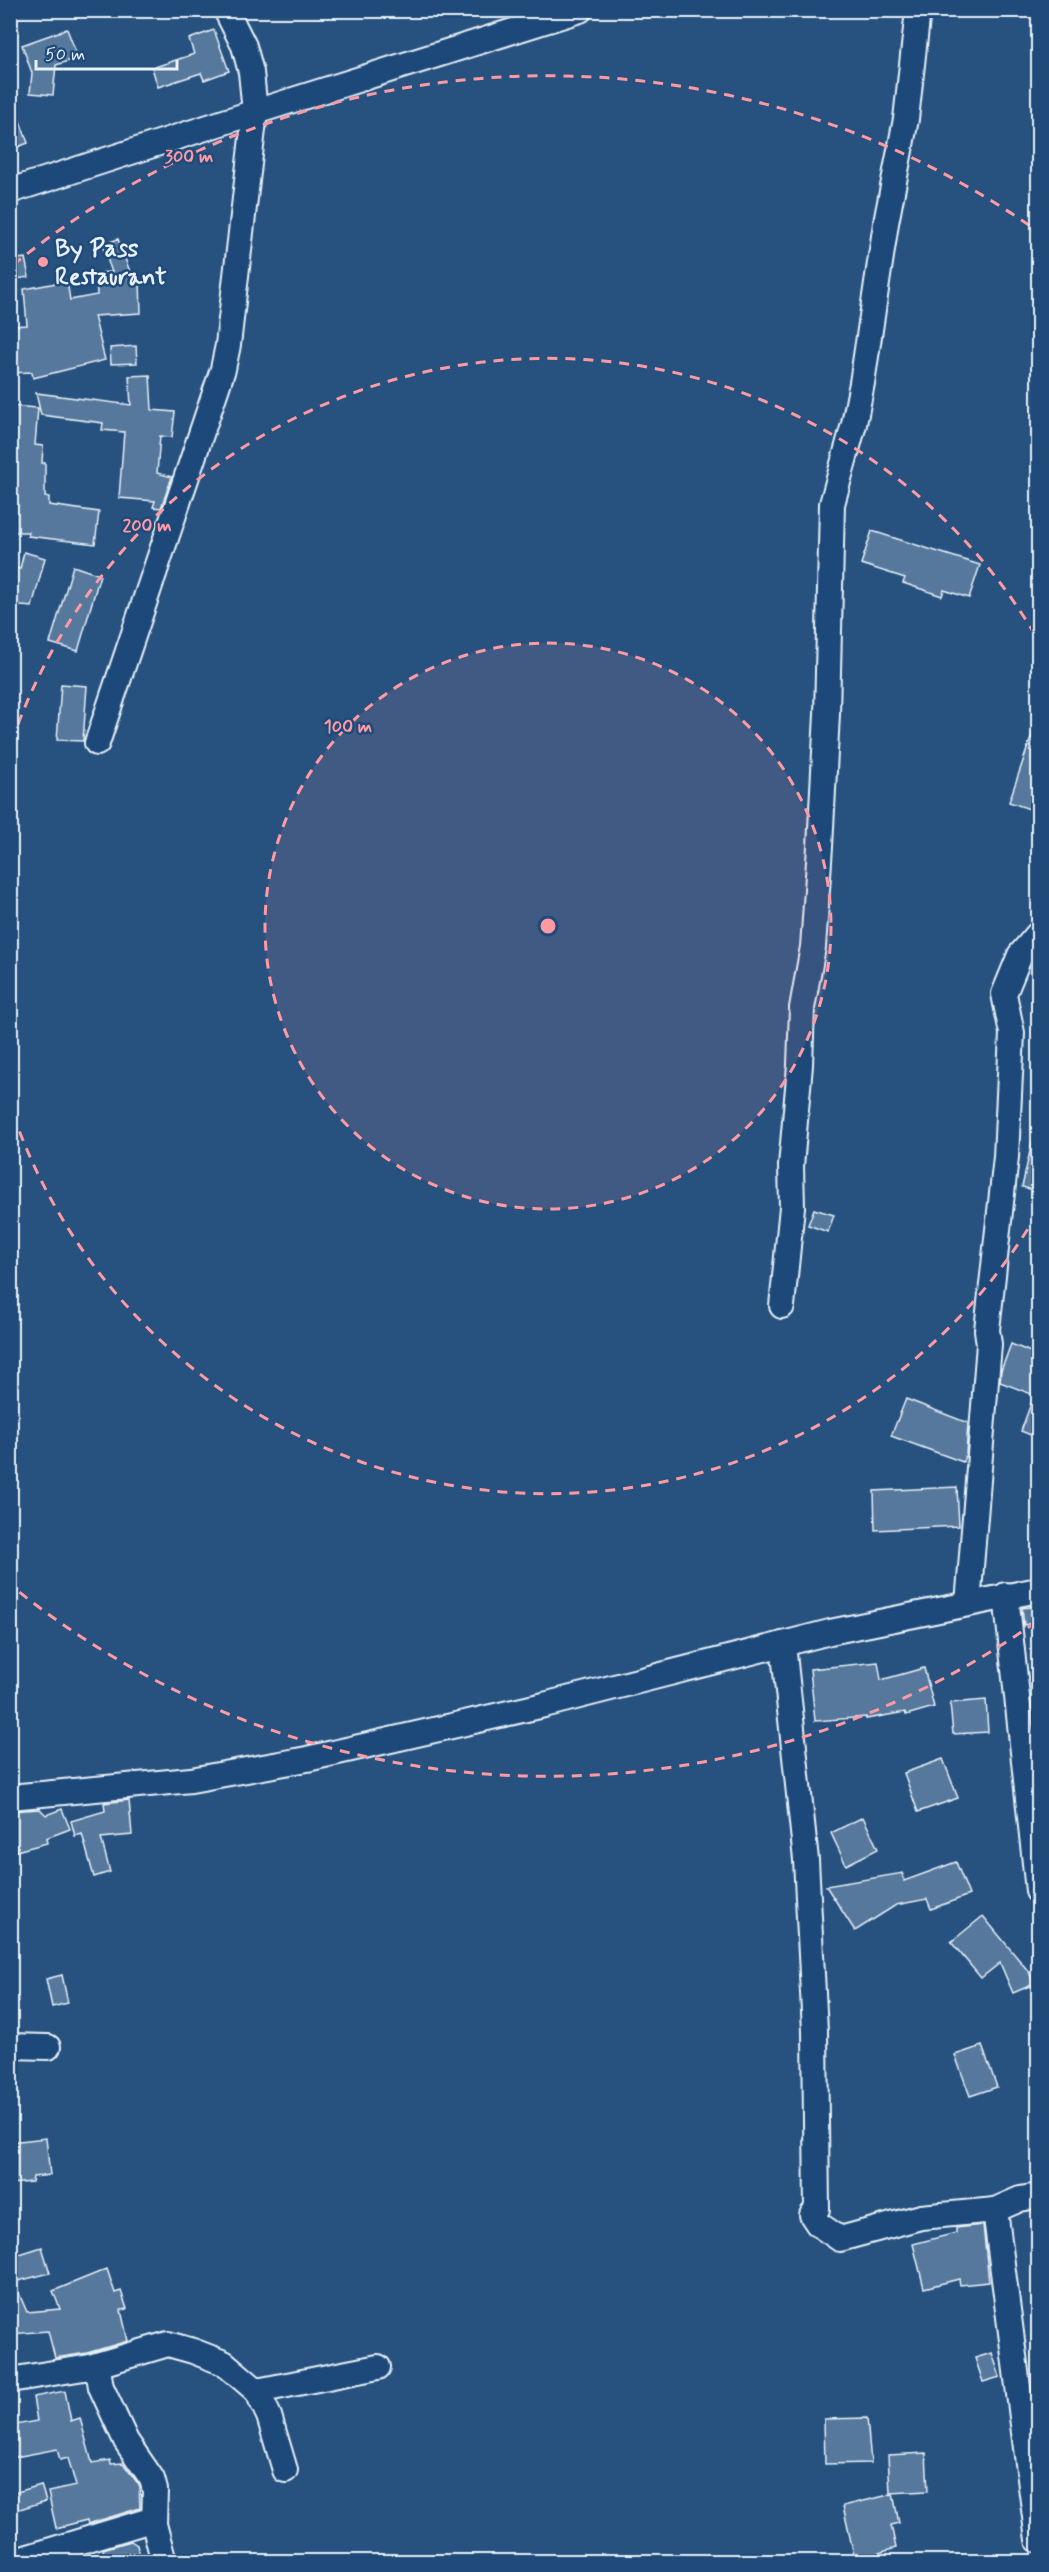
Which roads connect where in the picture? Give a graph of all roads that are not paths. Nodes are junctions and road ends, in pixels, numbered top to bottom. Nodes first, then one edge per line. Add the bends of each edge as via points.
1 (226, 10) edge
2 (580, 10) edge
3 (918, 10) edge
4 (255, 112) junction
5 (10, 191) edge
6 (98, 743) dead end
7 (1038, 934) edge
8 (782, 1306) dead end
9 (1038, 1590) edge
10 (1006, 1595) junction
11 (968, 1604) junction
12 (783, 1644) junction
13 (10, 1797) edge
14 (1038, 1891) edge
15 (10, 2046) edge
16 (48, 2047) dead end
17 (1038, 2196) edge
18 (995, 2210) junction
19 (90, 2367) junction
20 (378, 2367) dead end
21 (10, 2380) edge
22 (257, 2391) junction
23 (285, 2470) dead end
24 (154, 2519) junction
25 (1038, 2540) edge
26 (12, 2562) edge
27 (164, 2562) edge

1 - 4 street via 244,46
2 - 4 street
3 - 8 street via 906,119 862,383 832,504 820,847 813,947 802,1008 791,1166 792,1208
4 - 5 street
4 - 6 street via 223,369
7 - 11 street via 1020,955 1004,994 1012,1033 1006,1157 987,1330
9 - 10 street
10 - 11 street
10 - 14 street
11 - 12 street
12 - 13 street via 544,1705 308,1759 191,1780
12 - 18 street via 807,1872 817,2209 812,2215 840,2239 921,2217
15 - 16 street
17 - 18 street
18 - 25 street
19 - 21 street
19 - 22 street via 168,2344 224,2363
19 - 24 street via 99,2374 101,2387 126,2441 152,2479
20 - 22 street
22 - 23 street
24 - 26 street
24 - 27 street

